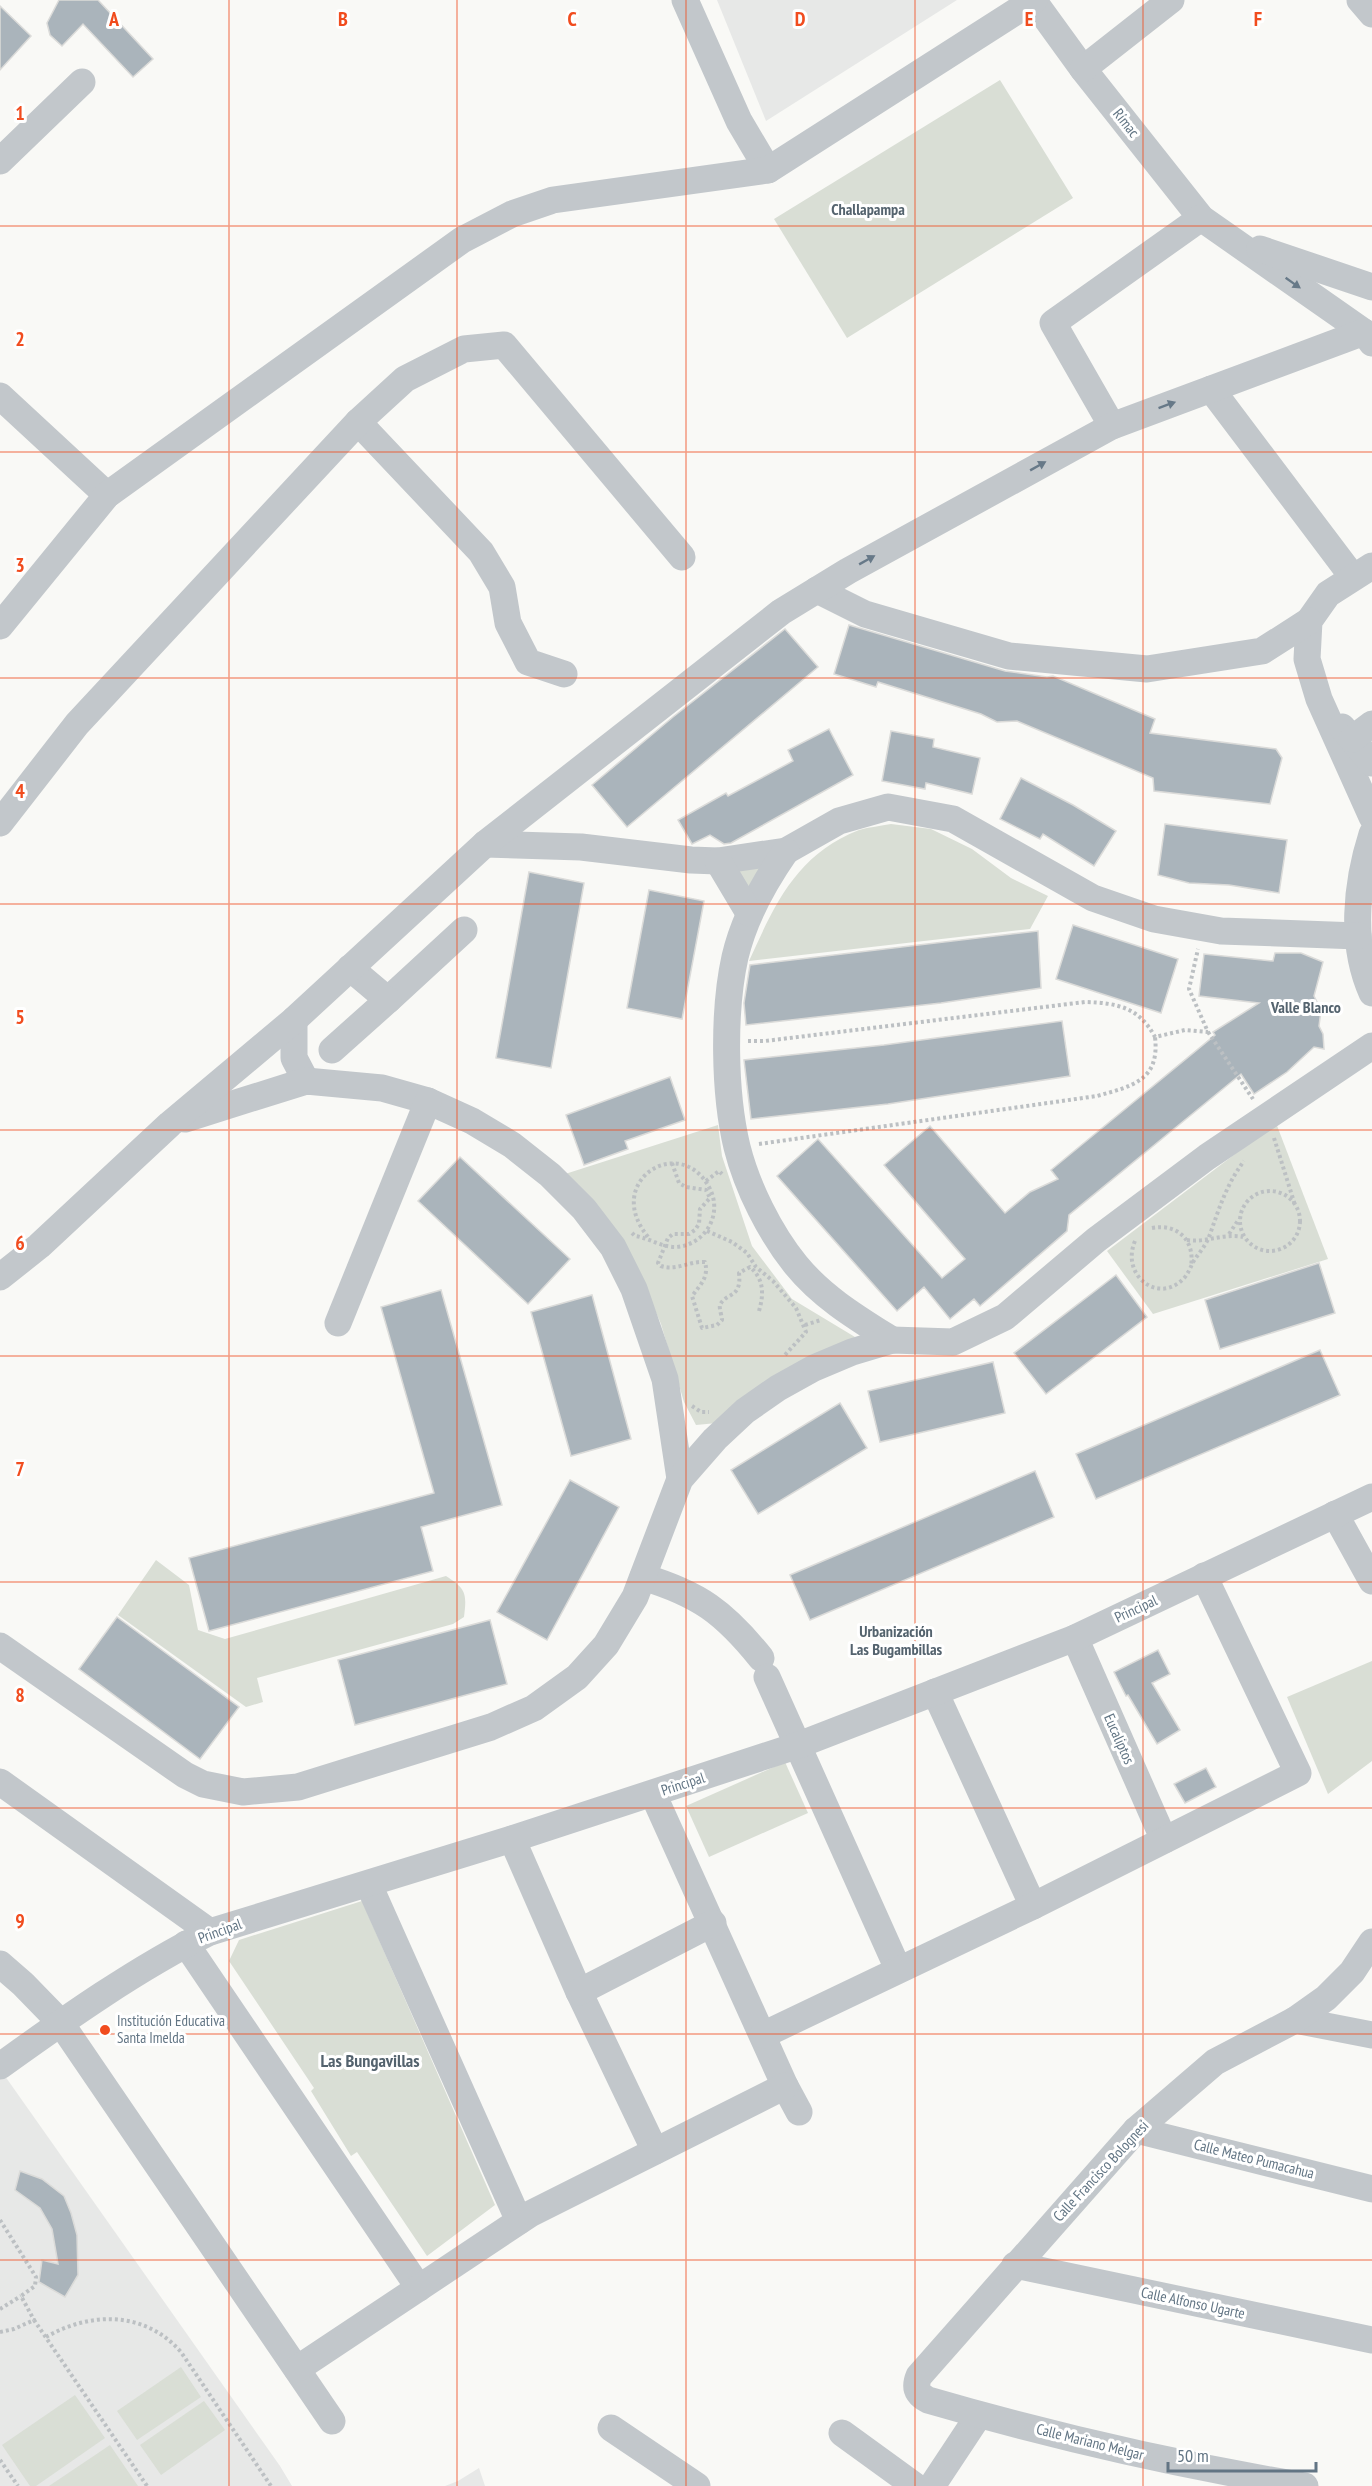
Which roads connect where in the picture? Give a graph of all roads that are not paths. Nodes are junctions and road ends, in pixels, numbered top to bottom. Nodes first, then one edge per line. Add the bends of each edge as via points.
1 (685, 0) edge
2 (1033, 0) edge
3 (1171, 0) edge
4 (1083, 69) junction
5 (82, 82) dead end
6 (0, 161) edge
7 (768, 170) junction
8 (1201, 218) junction
9 (1228, 238) junction
10 (1372, 287) edge
11 (1368, 338) edge
12 (1211, 389) junction
13 (4, 407) edge
14 (358, 422) junction
15 (1112, 426) junction
16 (107, 495) junction
17 (682, 557) dead end
18 (1362, 571) edge
19 (817, 590) junction
20 (1309, 621) junction
21 (0, 626) edge
22 (564, 674) dead end
23 (1319, 699) junction
24 (1362, 731) edge
25 (1372, 763) edge
26 (1372, 817) edge
27 (0, 823) edge
28 (1372, 834) edge
29 (485, 844) junction
30 (786, 851) junction
31 (718, 861) junction
32 (750, 914) junction
33 (464, 930) dead end
34 (1358, 936) junction
35 (350, 968) junction
36 (1372, 993) edge
37 (388, 1000) junction
38 (294, 1020) junction
39 (1372, 1046) edge
40 (332, 1050) dead end
41 (306, 1081) junction
42 (428, 1101) junction
43 (170, 1124) junction
44 (0, 1276) edge
45 (338, 1323) dead end
46 (892, 1340) junction
47 (674, 1426) junction
48 (715, 1439) junction
49 (681, 1479) junction
50 (1372, 1497) edge
51 (1335, 1514) junction
52 (1204, 1576) junction
53 (643, 1577) junction
54 (1372, 1581) edge
55 (1075, 1638) junction
56 (0, 1646) edge
57 (935, 1692) junction
58 (796, 1746) junction
59 (0, 1782) edge
60 (653, 1794) junction
61 (512, 1839) junction
62 (1164, 1840) junction
63 (369, 1885) junction
64 (1033, 1906) junction
65 (712, 1923) junction
66 (210, 1932) junction
67 (1372, 1942) edge
68 (186, 1944) junction
69 (0, 1964) edge
70 (898, 1969) junction
71 (579, 1992) junction
72 (1295, 2020) junction
73 (60, 2022) junction
74 (763, 2035) junction
75 (1372, 2035) edge
76 (0, 2067) edge
77 (785, 2086) junction
78 (799, 2112) dead end
79 (1136, 2130) junction
80 (654, 2151) junction
81 (1372, 2189) edge
82 (519, 2221) junction
83 (1015, 2265) junction
84 (419, 2288) junction
85 (1372, 2340) edge
86 (297, 2369) junction
87 (916, 2390) joint
88 (979, 2415) junction
89 (332, 2421) dead end
90 (611, 2428) dead end
91 (842, 2433) dead end
92 (1203, 2478) edge
93 (697, 2486) edge
94 (915, 2486) edge
95 (932, 2486) edge
96 (1305, 2486) edge

1 - 7 street via 739,121
2 - 4 street, Rímac
2 - 7 street
3 - 4 street
4 - 8 street, Rímac
5 - 6 street
7 - 16 street via 553,200 512,214 462,240
8 - 9 street, Rímac
8 - 15 street via 1053,322
9 - 10 street, Rímac
9 -> 11 street, Rímac
11 - 12 street
15 -> 12 street
12 - 18 street
13 - 16 street
14 - 17 street via 405,379 464,349 504,345
14 - 22 street via 481,552 502,587 508,623 528,662
14 - 27 street via 77,724
19 -> 15 street
16 - 21 street
18 - 20 street via 1328,594
19 - 20 street via 865,614 1009,656 1148,669 1262,651
19 - 29 street via 781,612
20 - 23 street via 1307,659
23 - 24 street
23 - 26 street
24 - 25 street
28 - 34 street via 1358,898
29 - 31 street via 580,847
29 - 35 street
30 - 31 street
30 - 32 street
30 - 34 street via 839,820 888,807 953,819 1093,897 1154,919 1221,931
31 - 32 street
32 - 46 street via 730,986 729,1092 737,1147 759,1207 796,1264 837,1305
33 - 37 street
34 - 36 street
35 - 37 street
35 - 38 street
37 - 40 street
38 - 41 street via 294,1058
38 - 43 street
39 - 46 street via 1207,1157 1096,1240 1005,1317 953,1342
41 - 42 street via 382,1088
41 - 43 street
42 - 45 street
42 - 47 street via 512,1145 584,1209 613,1247 634,1290 665,1379
43 - 44 street via 39,1246
46 - 48 street via 814,1368 770,1394
47 - 48 street
47 - 49 street
48 - 49 street
49 - 53 street
50 - 51 street, Principal
51 - 52 street, Principal
51 - 54 street
52 - 55 street, Principal
52 - 62 street via 1298,1773
53 - 56 street via 622,1622 606,1645 577,1677 534,1708 491,1727 274,1791 224,1790 184,1775
53 - 58 street via 678,1588 710,1605 738,1629 764,1667
55 - 57 street, Principal
55 - 62 street, Eucaliptos
57 - 58 street, Principal
57 - 64 street
58 - 60 street, Principal
58 - 70 street
59 - 66 street
60 - 61 street, Principal
60 - 65 street
61 - 63 street, Principal
61 - 71 street
62 - 64 street
63 - 66 street, Principal
63 - 82 street
64 - 70 street
65 - 71 street
65 - 74 street
66 - 68 street, Principal
67 - 72 street, Calle Francisco Bolognesi via 1346,1978
68 - 73 street, Principal
68 - 84 street
69 - 73 street
70 - 74 street
71 - 80 street
72 - 75 street
72 - 79 street, Calle Francisco Bolognesi via 1215,2062
73 - 76 street, Principal
73 - 86 street
74 - 77 street
77 - 78 street
77 - 80 street
79 - 81 street, Calle Mateo Pumacahua
79 - 83 street, Calle Francisco Bolognesi
80 - 82 street
82 - 84 street
83 - 85 street, Calle Alfonso Ugarte
83 - 87 street, Calle Francisco Bolognesi via 918,2376
84 - 86 street
86 - 89 street
87 - 88 street, Calle Mariano Melgar via 928,2400
88 - 92 street, Calle Mariano Melgar
88 - 95 street
90 - 93 street
91 - 94 street
92 - 96 street, Calle Mariano Melgar

